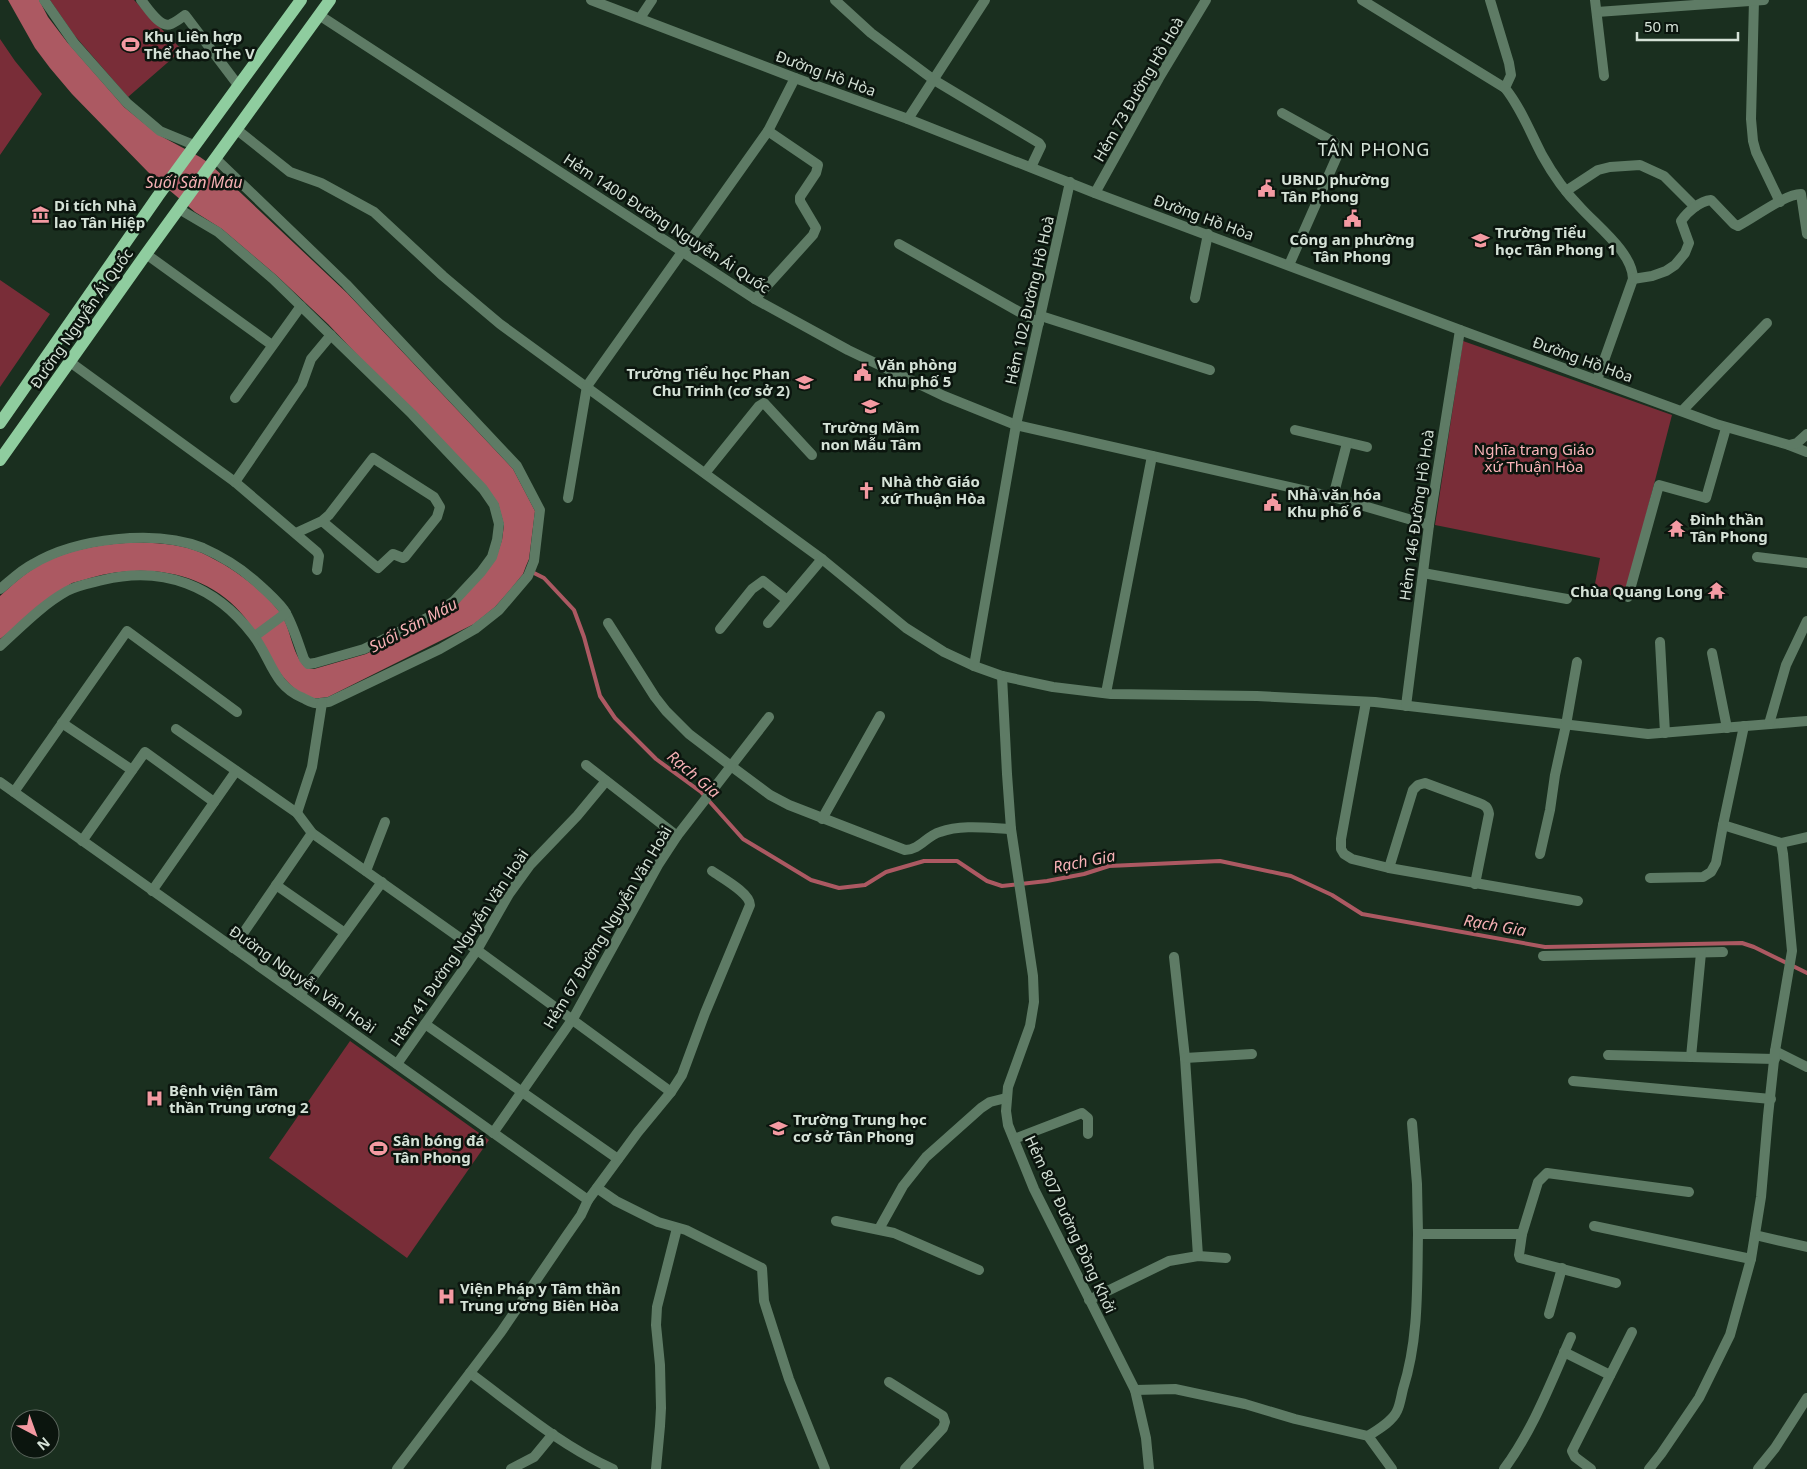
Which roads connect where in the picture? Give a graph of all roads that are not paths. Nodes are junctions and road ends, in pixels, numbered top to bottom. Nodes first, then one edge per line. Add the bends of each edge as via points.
1 (44, 0) edge
2 (141, 0) edge
3 (330, 0) edge
4 (592, 0) edge
5 (652, 0) edge
6 (985, 0) edge
7 (1206, 0) edge
8 (1362, 0) edge
9 (1490, 0) edge
10 (1595, 0) edge
11 (1754, 0) edge
12 (1764, 0) edge
13 (301, 1) edge
14 (838, 1) edge
15 (1713, 2) edge
16 (1597, 12) junction
17 (319, 16) junction
18 (640, 18) junction
19 (1604, 76) dead end
20 (795, 78) junction
21 (934, 80) junction
22 (238, 85) junction
23 (1505, 88) junction
24 (1282, 113) dead end
25 (908, 118) junction
26 (236, 129) junction
27 (768, 131) junction
28 (194, 145) junction
29 (215, 158) junction
30 (1031, 168) junction
31 (1070, 182) junction
32 (1566, 192) junction
33 (1096, 193) junction
34 (1780, 202) junction
35 (1695, 207) junction
36 (179, 209) junction
37 (1208, 234) junction
38 (1807, 234) edge
39 (899, 244) dead end
40 (682, 252) junction
41 (146, 254) junction
42 (1289, 265) junction
43 (1633, 279) junction
44 (1195, 298) dead end
45 (755, 299) junction
46 (301, 306) junction
47 (1040, 320) junction
48 (1767, 323) dead end
49 (1460, 330) junction
50 (331, 335) junction
51 (272, 345) junction
52 (70, 362) junction
53 (1210, 370) dead end
54 (1597, 380) junction
55 (587, 386) junction
56 (235, 398) dead end
57 (1682, 411) junction
58 (0, 423) edge
59 (1016, 425) junction
60 (1726, 428) junction
61 (1295, 430) dead end
62 (1807, 434) edge
63 (1347, 443) junction
64 (1789, 445) junction
65 (1368, 447) dead end
66 (1807, 452) edge
67 (812, 455) dead end
68 (1152, 456) junction
69 (0, 460) edge
70 (705, 473) junction
71 (235, 482) junction
72 (1332, 497) junction
73 (568, 498) dead end
74 (322, 521) junction
75 (1429, 525) junction
76 (296, 533) junction
77 (1757, 557) dead end
78 (822, 560) junction
79 (1807, 563) edge
80 (317, 570) dead end
81 (1422, 573) junction
82 (0, 590) edge
83 (1628, 597) dead end
84 (1567, 599) dead end
85 (787, 600) junction
86 (286, 613) junction
87 (1807, 621) edge
88 (608, 623) dead end
89 (768, 623) dead end
90 (720, 629) dead end
91 (255, 636) junction
92 (1660, 642) dead end
93 (0, 646) edge
94 (1712, 653) dead end
95 (1577, 662) dead end
96 (974, 666) junction
97 (1002, 676) junction
98 (1106, 694) junction
99 (322, 702) junction
100 (1366, 702) junction
101 (1406, 706) junction
102 (238, 712) dead end
103 (880, 716) dead end
104 (769, 717) dead end
105 (1807, 721) edge
106 (62, 723) junction
107 (1769, 724) junction
108 (1566, 725) junction
109 (1744, 726) junction
110 (1727, 728) junction
111 (176, 729) dead end
112 (1665, 733) junction
113 (586, 765) dead end
114 (731, 766) junction
115 (132, 770) junction
116 (236, 771) junction
117 (606, 781) junction
118 (0, 782) edge
119 (14, 792) junction
120 (214, 802) junction
121 (297, 813) junction
122 (822, 819) junction
123 (385, 822) dead end
124 (1723, 825) junction
125 (1011, 829) junction
126 (312, 833) junction
127 (677, 836) junction
128 (1807, 837) edge
129 (82, 841) junction
130 (1781, 843) junction
131 (1540, 854) dead end
132 (1389, 868) junction
133 (366, 871) junction
134 (712, 871) dead end
135 (1650, 878) dead end
136 (382, 882) junction
137 (1474, 884) junction
138 (276, 885) junction
139 (152, 891) junction
140 (1578, 901) dead end
141 (345, 933) junction
142 (233, 948) junction
143 (477, 950) junction
144 (1723, 952) dead end
145 (1701, 953) junction
146 (1543, 956) dead end
147 (1174, 957) dead end
148 (300, 995) junction
149 (572, 1019) junction
150 (425, 1024) junction
151 (1252, 1054) dead end
152 (1608, 1055) dead end
153 (1775, 1055) junction
154 (1691, 1057) junction
155 (1185, 1058) junction
156 (397, 1064) junction
157 (1807, 1067) edge
158 (1574, 1081) dead end
159 (522, 1091) junction
160 (671, 1092) junction
161 (1006, 1098) junction
162 (1771, 1099) junction
163 (1412, 1123) dead end
164 (493, 1133) junction
165 (1088, 1134) dead end
166 (1014, 1139) junction
167 (618, 1159) junction
168 (597, 1188) junction
169 (1689, 1192) dead end
170 (588, 1200) junction
171 (836, 1221) dead end
172 (1594, 1226) dead end
173 (677, 1228) junction
174 (879, 1229) junction
175 (1418, 1234) junction
176 (1522, 1234) junction
177 (1755, 1235) junction
178 (1807, 1247) edge
179 (1198, 1256) junction
180 (1226, 1258) dead end
181 (1751, 1259) junction
182 (1562, 1268) junction
183 (979, 1270) dead end
184 (1616, 1283) dead end
185 (1089, 1300) junction
186 (1549, 1314) dead end
187 (1632, 1332) dead end
188 (1571, 1337) dead end
189 (1564, 1352) junction
190 (470, 1373) junction
191 (1610, 1375) junction
192 (889, 1382) dead end
193 (1135, 1390) junction
194 (1807, 1398) edge
195 (553, 1434) junction
196 (1368, 1436) junction
197 (397, 1469) edge
198 (511, 1469) edge
199 (614, 1469) edge
200 (656, 1469) edge
201 (825, 1469) edge
202 (906, 1469) edge
203 (1149, 1469) edge
204 (1392, 1469) edge
205 (1504, 1469) edge
206 (1590, 1469) edge
207 (1649, 1469) edge
208 (1758, 1469) edge

1 - 28 street via 74,43 127,103 160,130
2 - 22 street via 166,25 185,15
3 - 17 main road, Đường Nguyễn Ái Quốc
4 - 18 street, Đường Hồ Hòa
5 - 18 street
6 - 21 street
7 - 33 street, Hẻm 73 Đường Hồ Hoà
8 - 23 street
9 - 23 street via 1509,63 1511,75
10 - 16 street
11 - 12 street
11 - 15 street
11 - 34 street via 1753,142
13 - 17 main road
13 - 22 main road, Đường Nguyễn Ái Quốc
14 - 21 street via 870,32
15 - 16 street
16 - 19 street
17 - 26 main road, Đường Nguyễn Ái Quốc
17 - 40 street, Hẻm 1400 Đường Nguyễn Ái Quốc
18 - 20 street, Đường Hồ Hòa
20 - 25 street, Đường Hồ Hòa
20 - 27 street
21 - 25 street
21 - 30 street via 1039,143 1041,146
22 - 28 main road, Đường Nguyễn Ái Quốc
23 - 32 street
24 - 42 street via 1334,142 1338,148
25 - 30 street, Đường Hồ Hòa
26 - 29 main road, Đường Nguyễn Ái Quốc
26 - 55 street via 290,172 321,183 374,212 442,276 500,324
27 - 40 street
27 - 45 street via 818,165 800,197 816,228
28 - 58 main road, Đường Nguyễn Ái Quốc
29 - 36 main road, Đường Nguyễn Ái Quốc
29 - 99 street via 346,284 517,466 540,510 534,561 528,576 499,610 475,629 440,649 329,702
30 - 31 street, Đường Hồ Hòa
31 - 33 street, Đường Hồ Hòa
31 - 47 street, Hẻm 102 Đường Hồ Hoà
32 - 35 street via 1598,170 1640,165 1664,176
32 - 43 street via 1621,251 1630,263
33 - 37 street, Đường Hồ Hòa
34 - 35 street via 1738,226 1711,200
34 - 38 street via 1799,193 1802,195
35 - 43 street via 1681,221 1689,243 1680,259 1666,271
36 - 41 main road, Đường Nguyễn Ái Quốc
36 - 46 street via 218,232
37 - 42 street, Đường Hồ Hòa
37 - 44 street
39 - 47 street
40 - 45 street, Hẻm 1400 Đường Nguyễn Ái Quốc
40 - 55 street
41 - 51 street
41 - 52 main road, Đường Nguyễn Ái Quốc
42 - 49 street, Đường Hồ Hòa
43 - 54 street
45 - 59 street, Hẻm 1400 Đường Nguyễn Ái Quốc via 848,350 944,396
46 - 50 street
46 - 51 street
47 - 53 street
47 - 59 street, Hẻm 102 Đường Hồ Hoà
48 - 57 street
49 - 54 street, Đường Hồ Hòa
49 - 75 street, Hẻm 146 Đường Hồ Hoà
50 - 71 street via 311,359 302,384
50 - 86 street via 483,489 494,506 499,524 497,540 492,557 454,601 364,650 308,664
51 - 56 street
52 - 69 main road, Đường Nguyễn Ái Quốc
52 - 71 street
54 - 57 street, Đường Hồ Hòa
55 - 70 street
55 - 73 street
57 - 60 street, Đường Hồ Hòa
59 - 68 street, Hẻm 1400 Đường Nguyễn Ái Quốc
59 - 96 street, Hẻm 102 Đường Hồ Hoà
60 - 64 street, Đường Hồ Hòa
60 - 83 street via 1706,498 1660,485
61 - 63 street
62 - 64 street
63 - 65 street
63 - 72 street
64 - 66 street, Đường Hồ Hòa
67 - 70 street via 764,403
68 - 72 street, Hẻm 1400 Đường Nguyễn Ái Quốc
68 - 98 street
70 - 78 street
71 - 76 street
72 - 75 street, Hẻm 1400 Đường Nguyễn Ái Quốc
74 - 74 street via 373,458 434,497 440,507 438,518 405,557 393,554 378,568
74 - 76 street
75 - 81 street, Hẻm 146 Đường Hồ Hoà
76 - 80 street via 318,554
77 - 79 street
78 - 85 street
78 - 96 street via 906,628
81 - 84 street
81 - 101 street, Hẻm 146 Đường Hồ Hoà
82 - 86 street via 32,564 55,553 102,540 149,538 182,542 224,559 264,589
85 - 89 street
85 - 90 street via 763,581 752,589
86 - 91 street
87 - 107 street via 1786,665
88 - 114 street via 666,711 689,734
91 - 93 street via 224,603 206,591 183,582 142,574 121,575 75,587 40,610
91 - 99 street via 283,686 296,696 314,703
92 - 112 street
94 - 110 street
95 - 108 street
96 - 97 street
97 - 98 street
97 - 125 street
98 - 100 street via 1257,696
99 - 121 street via 312,767
100 - 101 street
100 - 132 street via 1340,849 1352,859
101 - 108 street
102 - 106 street via 127,631
103 - 122 street
104 - 114 street, Hẻm 67 Đường Nguyễn Văn Hoài
105 - 107 street
106 - 115 street
106 - 119 street
107 - 109 street
108 - 112 street
108 - 131 street
109 - 110 street
109 - 124 street
110 - 112 street
111 - 116 street
113 - 117 street
114 - 122 street via 770,795
114 - 127 street, Hẻm 67 Đường Nguyễn Văn Hoài
115 - 120 street via 145,752
115 - 129 street
116 - 120 street
116 - 121 street
117 - 127 street
117 - 143 street, Hẻm 41 Đường Nguyễn Văn Hoài via 530,865
118 - 119 street, Đường Nguyễn Văn Hoài
119 - 129 street, Đường Nguyễn Văn Hoài
120 - 139 street
121 - 126 street
122 - 125 street via 905,850 916,848 931,835 951,829
123 - 133 street
124 - 130 street
124 - 135 street via 1716,863 1711,872 1703,877
125 - 161 street, Hẻm 807 Đường Đồng Khởi via 1034,1002 1030,1026
126 - 133 street
126 - 138 street
127 - 149 street, Hẻm 67 Đường Nguyễn Văn Hoài
128 - 130 street
129 - 139 street, Đường Nguyễn Văn Hoài
130 - 153 street via 1792,951
132 - 137 street
132 - 137 street via 1413,790 1425,783 1479,802 1489,810
133 - 136 street
134 - 160 street via 746,895 750,905 682,1075
136 - 141 street
136 - 143 street
137 - 140 street
138 - 141 street
138 - 142 street
139 - 142 street, Đường Nguyễn Văn Hoài
141 - 148 street
142 - 148 street, Đường Nguyễn Văn Hoài
143 - 149 street
143 - 150 street, Hẻm 41 Đường Nguyễn Văn Hoài
144 - 145 street
145 - 146 street
145 - 154 street
147 - 155 street
148 - 156 street, Đường Nguyễn Văn Hoài
149 - 159 street, Hẻm 67 Đường Nguyễn Văn Hoài
149 - 160 street
150 - 156 street, Hẻm 41 Đường Nguyễn Văn Hoài
150 - 159 street
151 - 155 street
152 - 154 street
153 - 154 street
153 - 157 street
153 - 162 street
155 - 179 street
156 - 164 street, Đường Nguyễn Văn Hoài
158 - 162 street
159 - 164 street, Hẻm 67 Đường Nguyễn Văn Hoài
159 - 167 street
160 - 167 street
161 - 166 street, Hẻm 807 Đường Đồng Khởi via 1008,1125
161 - 174 street via 981,1108 926,1157 903,1186
162 - 177 street
163 - 175 street
164 - 170 street, Đường Nguyễn Văn Hoài
165 - 166 street via 1088,1118 1082,1113
166 - 185 street, Hẻm 807 Đường Đồng Khởi via 1034,1188
167 - 168 street
168 - 170 street
168 - 173 street via 658,1222
169 - 176 street via 1547,1173 1538,1182
170 - 190 street via 501,1332
171 - 174 street
172 - 181 street
173 - 200 street via 657,1307 660,1426
173 - 201 street via 762,1268 764,1301 789,1379
174 - 183 street via 908,1238
175 - 176 street
175 - 196 street via 1417,1307 1407,1378 1396,1413
176 - 182 street via 1520,1258
177 - 178 street
177 - 181 street
179 - 180 street
179 - 185 street via 1159,1264
181 - 207 street via 1730,1335 1699,1398
182 - 184 street
182 - 186 street
185 - 193 street, Hẻm 807 Đường Đồng Khởi
187 - 191 street
188 - 189 street
189 - 191 street
189 - 205 street via 1542,1402
190 - 195 street
190 - 197 street
191 - 206 street via 1572,1451
192 - 202 street via 943,1416 945,1422
193 - 196 street via 1175,1389
193 - 203 street, Hẻm 807 Đường Đồng Khởi
194 - 208 street
195 - 198 street via 534,1457
195 - 199 street
196 - 204 street

